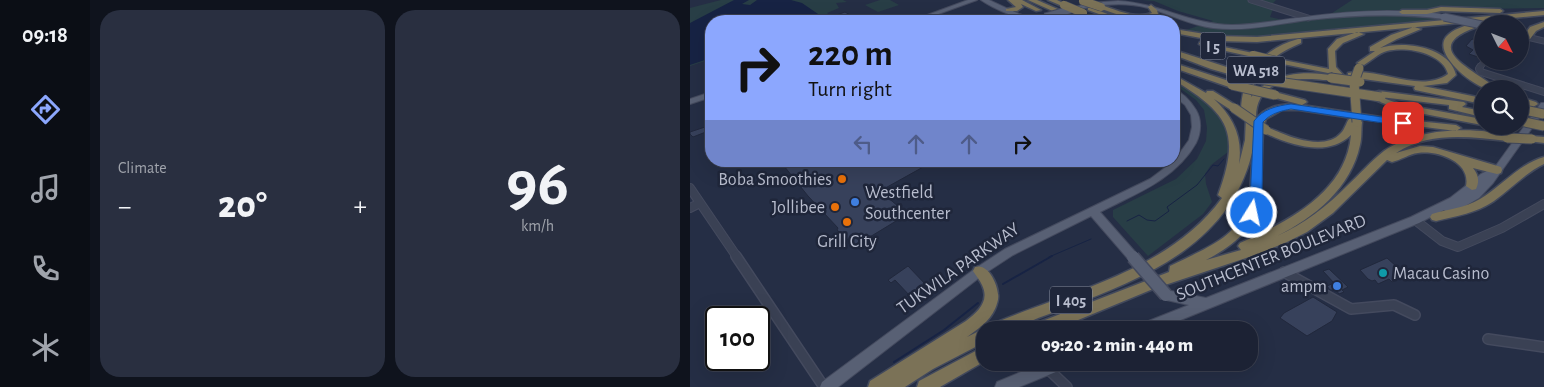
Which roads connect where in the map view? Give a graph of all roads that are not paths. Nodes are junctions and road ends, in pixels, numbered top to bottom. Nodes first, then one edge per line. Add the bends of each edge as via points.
1 (976, 0) edge
2 (1011, 0) edge
3 (1017, 0) edge
4 (1030, 0) edge
5 (1051, 0) edge
6 (1251, 0) edge
7 (1073, 3) edge
8 (1100, 7) junction
9 (1151, 7) junction
10 (1008, 10) junction
11 (1086, 11) junction
12 (1166, 12) junction
13 (1402, 12) joint
14 (1434, 12) junction
15 (1544, 14) edge
16 (931, 15) edge
17 (1008, 15) edge
18 (1019, 15) edge
19 (1048, 15) edge
20 (1049, 15) edge
21 (1061, 15) edge
22 (1066, 15) edge
23 (1092, 15) edge
24 (1102, 15) edge
25 (1123, 15) edge
26 (1128, 15) edge
27 (1152, 15) joint
28 (1174, 15) edge
29 (1180, 17) edge
30 (1308, 18) junction
31 (1446, 19) junction
32 (1474, 24) edge
33 (1544, 24) edge
34 (1339, 31) junction
35 (1180, 32) edge
36 (1529, 32) edge
37 (1529, 37) edge
38 (1180, 38) edge
39 (1544, 41) edge
40 (1180, 54) edge
41 (1180, 58) edge
42 (1180, 67) edge
43 (1480, 70) edge
44 (1235, 74) junction
45 (1329, 74) junction
46 (1359, 74) junction
47 (1180, 78) edge
48 (1180, 79) edge
49 (1477, 80) edge
50 (1544, 92) edge
51 (1380, 95) junction
52 (705, 96) edge
53 (1180, 97) edge
54 (690, 102) edge
55 (1474, 102) edge
56 (1474, 103) edge
57 (1529, 103) edge
58 (1544, 106) edge
59 (1529, 111) edge
60 (1474, 112) edge
61 (1544, 114) edge
62 (1354, 121) junction
63 (1474, 121) edge
64 (1468, 129) junction
65 (1474, 129) edge
66 (1474, 132) edge
67 (1539, 132) edge
68 (1544, 140) edge
69 (1247, 149) junction
70 (1445, 153) junction
71 (1180, 160) edge
72 (1544, 160) edge
73 (1171, 167) edge
74 (1497, 170) junction
75 (1472, 186) junction
76 (690, 188) edge
77 (1352, 188) junction
78 (1115, 199) junction
79 (1544, 204) edge
80 (695, 205) edge
81 (1092, 210) junction
82 (1436, 217) junction
83 (1415, 220) junction
84 (1110, 228) junction
85 (1145, 268) junction
86 (980, 271) junction
87 (1284, 272) junction
88 (1166, 278) junction
89 (1138, 288) junction
90 (1166, 295) junction
91 (1207, 303) junction
92 (1183, 313) junction
93 (1416, 315) dead end
94 (1018, 321) edge
95 (1059, 321) edge
96 (1163, 321) edge
97 (1488, 339) dead end
98 (976, 340) edge
99 (1544, 347) edge
100 (976, 358) edge
101 (1043, 371) edge
102 (1050, 371) edge
103 (825, 387) edge
104 (876, 387) edge
105 (891, 387) edge
106 (925, 387) edge
107 (1002, 387) edge
108 (1067, 387) edge

1 - 10 main road
1 - 16 main road
1 - 17 main road
2 - 10 highway via 1020,7
3 - 20 highway
4 - 21 highway
4 - 22 highway
5 - 7 highway
6 - 30 street
7 - 8 highway, bridge
7 - 9 main road via 1130,2
7 - 11 highway, bridge
7 - 19 main road, bridge
8 - 25 highway
8 - 26 highway
9 - 12 main road
9 - 27 highway via 1156,12
10 - 18 main road
11 - 23 highway
11 - 24 highway
12 - 27 highway
12 - 28 main road
13 - 14 highway
13 - 30 main road via 1360,12
14 - 15 highway
14 - 31 main road
15 - 31 highway, WA 518
15 - 46 highway via 1437,26 1394,36 1376,46
15 - 49 highway via 1474,25 1457,30 1448,37 1447,48 1453,60
29 - 30 main road via 1224,27
31 - 32 main road, bridge
31 - 34 highway, WA 518
31 - 63 highway via 1347,38 1330,51 1332,67 1346,82 1376,99
33 - 36 highway
34 - 35 highway via 1245,41
34 - 69 highway, WA 518 via 1292,43 1260,64 1246,92
37 - 39 street
38 - 45 highway, I 5, bridge
40 - 44 highway, I 5
41 - 44 highway, I 5
42 - 64 highway, I 5, bridge via 1275,96
43 - 50 street
44 - 51 highway, I 5, bridge via 1262,81
45 - 46 highway, bridge
45 - 69 highway via 1294,77 1275,82 1262,90 1252,104
46 - 46 highway via 1384,49 1408,48 1436,55 1453,71 1446,81 1431,83
46 - 55 highway
46 - 62 highway, bridge via 1354,82
47 - 62 highway, bridge via 1290,141 1333,142 1343,138
48 - 85 highway via 1206,96 1224,115 1235,140 1236,164 1223,196 1208,215 1192,232
51 - 56 highway, I 5
51 - 60 highway, I 5
52 - 54 main road
53 - 71 main road, TUKWILA PARKWAY via 1195,115 1195,134
57 - 58 highway
58 - 74 main road, SOUTHCENTER BOULEVARD
59 - 61 highway, bridge
62 - 88 highway, I 405 via 1355,145 1344,173 1313,208 1287,227
64 - 65 highway, I 5
64 - 89 highway via 1387,121 1291,106 1273,110 1259,121 1256,200 1245,226 1223,246
66 - 77 highway via 1412,141 1382,158
67 - 68 highway, I 5
69 - 85 highway, I 405 via 1241,176 1218,213 1191,239
70 - 74 highway
70 - 75 highway via 1468,168 1473,176
70 - 77 highway via 1425,150 1402,154
72 - 82 highway via 1484,202
73 - 78 main road, TUKWILA PARKWAY via 1153,181
74 - 75 main road, SOUTHCENTER BOULEVARD
74 - 82 main road, SOUTHCENTER BOULEVARD via 1475,195
75 - 83 main road, SOUTHCENTER BOULEVARD via 1454,201
76 - 80 street
77 - 88 highway via 1305,228 1264,247
78 - 81 main road, TUKWILA PARKWAY
78 - 84 main road via 1106,211
79 - 83 street via 1502,228 1458,247 1442,241
80 - 103 street
81 - 84 main road
81 - 86 main road, TUKWILA PARKWAY via 1021,245
82 - 83 main road, SOUTHCENTER BOULEVARD
83 - 87 main road, SOUTHCENTER BOULEVARD
84 - 90 main road, bridge
85 - 94 highway, I 405
86 - 103 main road, TUKWILA PARKWAY
86 - 104 highway via 992,291 984,315
87 - 91 main road, SOUTHCENTER BOULEVARD
87 - 93 street via 1351,309 1394,305
88 - 89 highway, I 405
89 - 95 highway, I 405
90 - 91 main road
90 - 92 main road
91 - 92 main road, SOUTHCENTER BOULEVARD
92 - 96 main road, SOUTHCENTER BOULEVARD
97 - 99 street
98 - 105 highway
100 - 106 highway
101 - 107 main road
102 - 108 street

